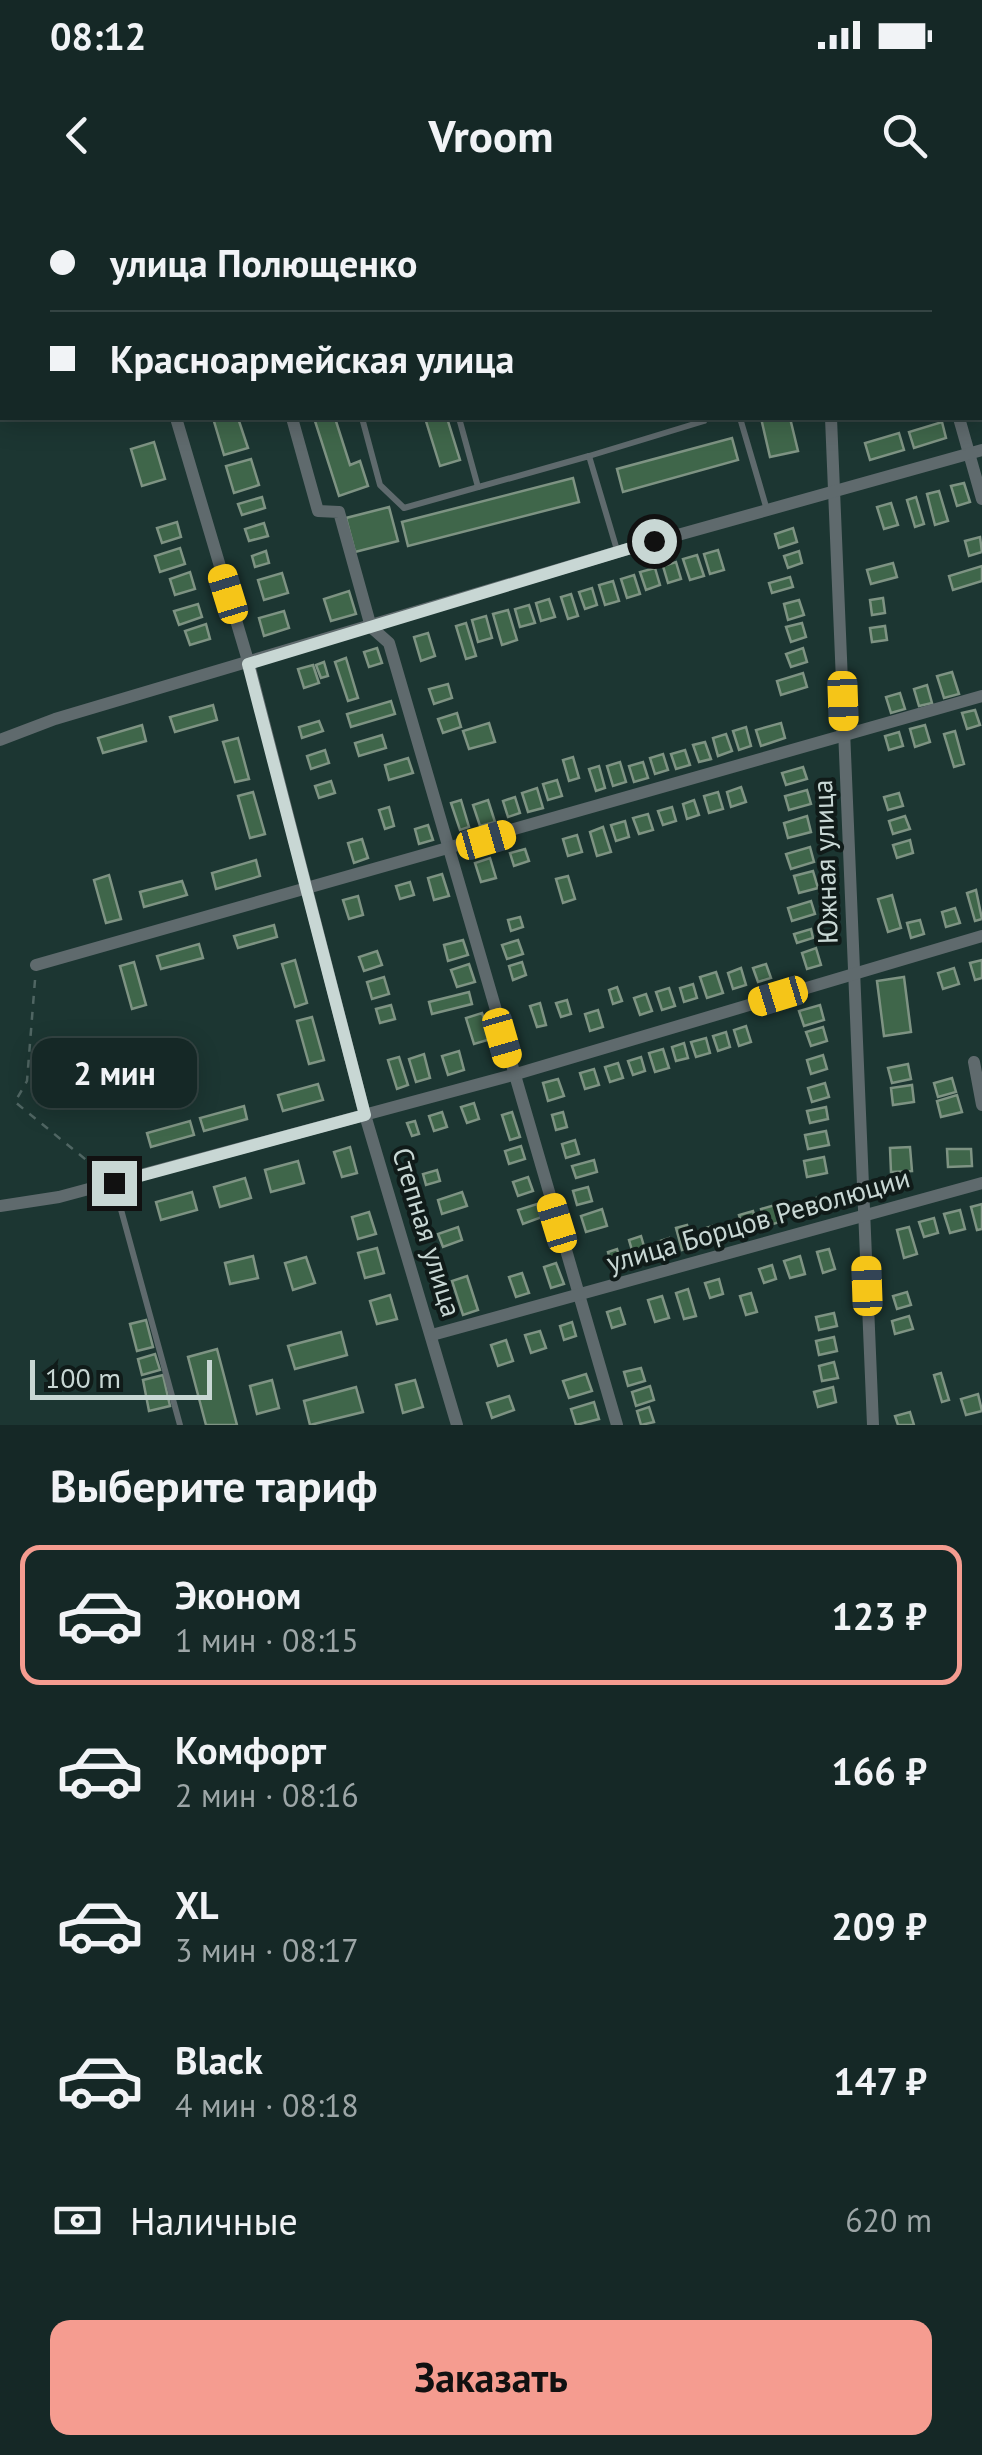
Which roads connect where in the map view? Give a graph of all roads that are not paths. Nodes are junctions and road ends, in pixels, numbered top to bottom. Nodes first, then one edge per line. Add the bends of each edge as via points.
1 (177, 420) edge
2 (293, 420) edge
3 (363, 420) edge
4 (460, 420) edge
5 (704, 420) dead end
6 (741, 420) edge
7 (831, 420) edge
8 (959, 420) edge
9 (982, 450) edge
10 (968, 455) junction
11 (590, 456) junction
12 (478, 487) junction
13 (834, 492) junction
14 (982, 499) edge
15 (766, 510) junction
16 (617, 552) junction
17 (371, 626) junction
18 (248, 664) junction
19 (982, 696) edge
20 (844, 736) junction
21 (0, 740) edge
22 (450, 850) junction
23 (307, 888) junction
24 (982, 936) edge
25 (36, 965) road end
26 (854, 973) junction
27 (974, 1062) dead end
28 (513, 1075) junction
29 (981, 1096) edge
30 (365, 1115) junction
31 (114, 1183) junction
32 (982, 1183) edge
33 (0, 1206) edge
34 (864, 1215) junction
35 (578, 1297) junction
36 (432, 1335) junction
37 (180, 1425) edge
38 (457, 1425) edge
39 (617, 1425) edge
40 (873, 1425) edge

1 - 18 street, Степная улица
2 - 17 street via 318,511 339,512
3 - 12 lane via 380,485 404,508
4 - 12 lane
5 - 11 lane
6 - 15 lane
7 - 13 street, Южная улица
8 - 10 street
9 - 10 street
10 - 13 street
10 - 14 street
11 - 12 lane
11 - 16 lane
13 - 15 street
13 - 20 street, Южная улица
15 - 16 street
16 - 17 street
17 - 18 street
17 - 22 street via 389,643
18 - 21 street
18 - 23 street, Степная улица
19 - 20 street
20 - 22 street
20 - 26 street, Южная улица
22 - 23 street
22 - 28 street
23 - 25 street
23 - 30 street, Степная улица
24 - 26 street
26 - 28 street
26 - 34 street, Южная улица
27 - 29 street
28 - 30 street
28 - 35 street
30 - 31 street
30 - 36 street, Степная улица
31 - 33 street
31 - 37 lane
32 - 34 street, улица Борцов Революции
34 - 35 street, улица Борцов Революции
34 - 40 street, Южная улица
35 - 36 street, улица Борцов Революции
35 - 39 street
36 - 38 street, Степная улица

